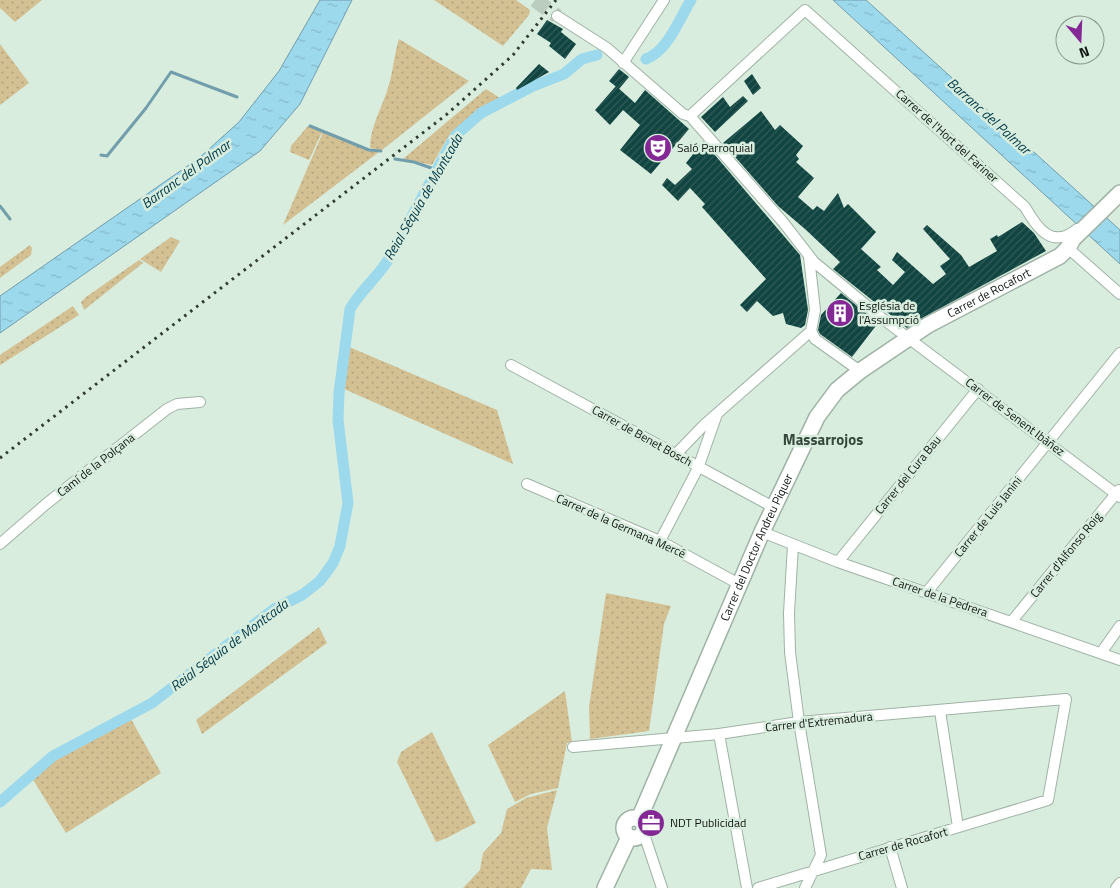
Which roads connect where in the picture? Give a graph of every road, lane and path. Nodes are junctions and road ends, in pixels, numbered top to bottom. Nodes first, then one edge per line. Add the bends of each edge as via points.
1 (664, 0) edge
2 (556, 16) tunnel mouth
3 (623, 63) junction
4 (690, 116) junction
5 (1120, 193) edge
6 (1070, 241) junction
7 (809, 256) junction
8 (1120, 294) edge
9 (811, 331) junction
10 (910, 339) junction
11 (1120, 353) edge
12 (512, 365) dead end
13 (860, 371) junction
14 (978, 389) junction
15 (200, 402) dead end
16 (717, 414) junction
17 (1049, 442) junction
18 (677, 453) junction
19 (698, 468) junction
20 (527, 484) dead end
21 (1119, 494) edge
22 (773, 507) junction
23 (762, 532) junction
24 (660, 541) junction
25 (0, 544) edge
26 (793, 545) junction
27 (838, 562) junction
28 (739, 584) junction
29 (927, 592) junction
30 (1012, 621) junction
31 (1120, 626) edge
32 (1101, 653) junction
33 (1120, 660) edge
34 (940, 711) junction
35 (799, 722) junction
36 (719, 734) junction
37 (673, 738) junction
38 (573, 748) dead end
39 (1048, 800) joint
40 (958, 828) junction
41 (635, 836) junction
42 (890, 847) junction
43 (813, 870) junction
44 (1120, 883) edge
45 (605, 888) edge
46 (662, 888) edge
47 (747, 888) edge
48 (758, 888) edge
49 (805, 888) edge
50 (902, 888) edge
51 (1116, 888) edge

1 - 3 street
2 - 3 street, Carrer de Senent Ibàñez via 607,48
3 - 4 street, Carrer de Senent Ibàñez
4 - 6 street, Carrer de l'Hort del Fariner via 805,10 1025,207 1042,232
4 - 7 street, Carrer de Senent Ibàñez
5 - 6 street, Carrer de Rocafort
6 - 8 street
6 - 10 street, Carrer de Rocafort via 1052,261 948,313
7 - 9 street via 815,310
7 - 10 street, Carrer de Senent Ibàñez
9 - 13 street via 815,339
9 - 16 street
10 - 13 street, Carrer de Rocafort
10 - 14 street, Carrer de Senent Ibàñez
11 - 17 street, Carrer de Luis Janini
12 - 18 street, Carrer de Benet Bosch
13 - 22 street, Carrer del Doctor Andreu Piquer via 837,390 817,417
14 - 17 street, Carrer de Senent Ibàñez
14 - 27 street, Carrer del Cura Bau
15 - 25 street, Camí de la Polçana via 177,404 167,409
16 - 18 street
16 - 19 street
17 - 21 street, Carrer de Senent Ibàñez
17 - 29 street, Carrer de Luis Janini
18 - 19 street, Carrer de Benet Bosch
19 - 22 street, Carrer de Benet Bosch
19 - 24 street
20 - 24 street, Carrer de la Germana Mercé
21 - 30 street, Carrer d'Alfonso Roig
22 - 23 street, Carrer del Doctor Andreu Piquer
23 - 26 street, Carrer de la Pedrera
23 - 28 street, Carrer del Doctor Andreu Piquer
24 - 28 street, Carrer de la Germana Mercé
26 - 27 street, Carrer de la Pedrera
26 - 35 street via 790,652
27 - 29 street, Carrer de la Pedrera
28 - 37 street, Carrer del Doctor Andreu Piquer
29 - 30 street, Carrer de la Pedrera
30 - 32 street, Carrer de la Pedrera
31 - 32 street
32 - 33 street, Carrer de la Pedrera
34 - 35 street, Carrer d'Extremadura
34 - 39 street, Carrer d'Extremadura via 1066,699
34 - 40 street
35 - 36 street, Carrer d'Extremadura
35 - 43 street via 821,855
36 - 37 street, Carrer d'Extremadura
36 - 47 street
37 - 38 street, Carrer d'Extremadura
37 - 41 street, Carrer del Doctor Andreu Piquer via 639,819 630,819 625,824 624,831
39 - 40 street, Carrer de Rocafort
40 - 42 street, Carrer de Rocafort
41 - 45 street
41 - 46 street via 646,840
42 - 43 street, Carrer de Rocafort
42 - 50 street
43 - 48 street, Carrer de Rocafort
43 - 49 street
44 - 51 street

